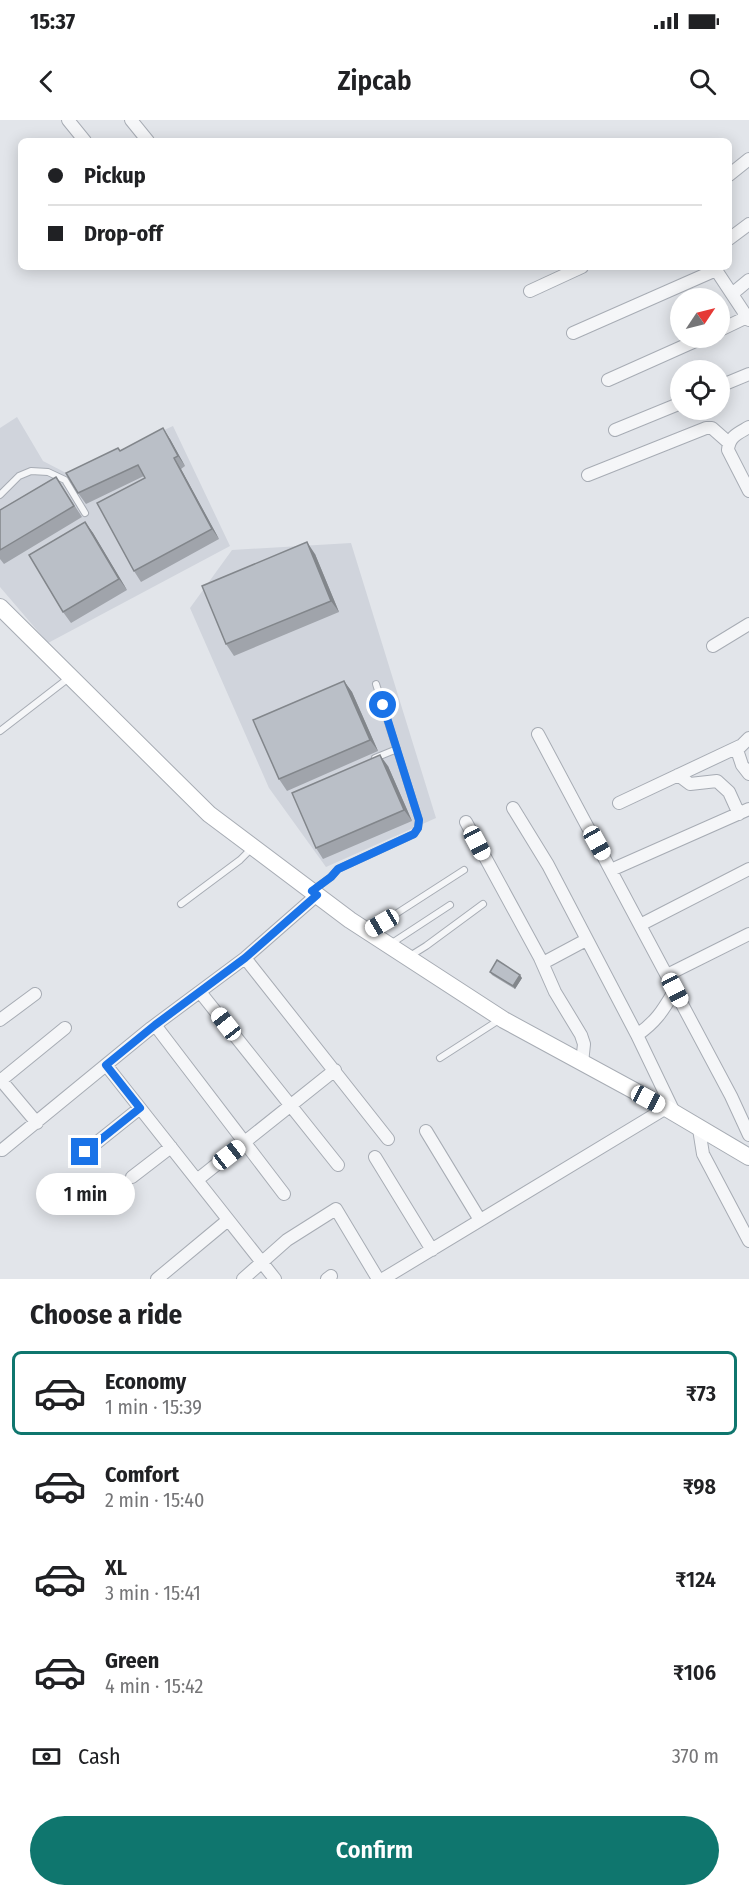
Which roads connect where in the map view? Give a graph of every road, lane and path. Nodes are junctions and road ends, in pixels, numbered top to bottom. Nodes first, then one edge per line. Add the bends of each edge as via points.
1 (68, 120) edge
2 (131, 120) edge
3 (83, 138) edge
4 (146, 138) edge
5 (749, 159) edge
6 (732, 173) edge
7 (749, 224) edge
8 (732, 237) edge
9 (576, 270) edge
10 (711, 270) edge
11 (716, 270) edge
12 (749, 280) edge
13 (530, 291) dead end
14 (732, 294) junction
15 (748, 318) edge
16 (730, 326) edge
17 (573, 333) dead end
18 (680, 348) edge
19 (749, 374) edge
20 (608, 380) dead end
21 (730, 382) edge
22 (670, 408) edge
23 (749, 427) edge
24 (615, 430) dead end
25 (729, 443) junction
26 (588, 476) dead end
27 (747, 484) edge
28 (0, 495) edge
29 (85, 513) dead end
30 (0, 607) edge
31 (749, 624) edge
32 (713, 646) dead end
33 (70, 676) junction
34 (376, 684) dead end
35 (0, 731) edge
36 (538, 734) dead end
37 (744, 742) edge
38 (397, 749) junction
39 (364, 763) edge
40 (749, 774) edge
41 (678, 775) junction
42 (619, 803) dead end
43 (513, 808) dead end
44 (744, 811) edge
45 (466, 822) dead end
46 (253, 847) junction
47 (749, 869) edge
48 (464, 870) dead end
49 (611, 870) junction
50 (315, 893) junction
51 (181, 904) dead end
52 (483, 904) dead end
53 (450, 905) dead end
54 (640, 925) junction
55 (368, 932) junction
56 (749, 934) edge
57 (586, 940) junction
58 (388, 945) junction
59 (407, 957) junction
60 (245, 958) junction
61 (543, 963) junction
62 (667, 975) junction
63 (675, 990) junction
64 (200, 992) junction
65 (35, 994) dead end
66 (502, 1018) junction
67 (0, 1020) edge
68 (155, 1025) junction
69 (65, 1028) dead end
70 (637, 1035) junction
71 (440, 1058) dead end
72 (582, 1063) junction
73 (106, 1065) junction
74 (335, 1070) junction
75 (0, 1080) edge
76 (291, 1107) junction
77 (140, 1108) junction
78 (671, 1112) junction
79 (37, 1123) junction
80 (699, 1129) junction
81 (426, 1131) dead end
82 (749, 1136) edge
83 (388, 1139) dead end
84 (245, 1142) junction
85 (171, 1148) junction
86 (2, 1150) dead end
87 (85, 1152) dead end
88 (375, 1157) dead end
89 (749, 1157) edge
90 (338, 1165) dead end
91 (132, 1176) dead end
92 (197, 1180) junction
93 (284, 1194) dead end
94 (228, 1220) junction
95 (480, 1220) junction
96 (749, 1241) edge
97 (432, 1250) junction
98 (262, 1263) junction
99 (157, 1279) edge
100 (243, 1279) edge
101 (275, 1279) edge
102 (378, 1279) edge
103 (383, 1279) edge

1 - 3 street
2 - 4 street
5 - 6 street
7 - 8 street
9 - 13 street
10 - 17 street
11 - 14 street
12 - 14 street
14 - 15 street
15 - 16 street
18 - 20 street
19 - 21 street
22 - 24 street
23 - 25 street
25 - 26 street via 712,428 706,428
25 - 27 street via 728,450
28 - 29 lane via 20,476 32,471 48,472 65,480
30 - 33 main road
31 - 32 street
33 - 35 lane
33 - 46 main road via 209,814
34 - 38 lane
36 - 49 street
37 - 40 street via 737,750
37 - 41 street
38 - 39 lane
38 - 50 lane via 419,820 418,828 414,834 338,869
41 - 42 street
41 - 44 street via 690,784 717,781
43 - 57 street via 538,847
44 - 49 street
45 - 61 street
46 - 50 main road
46 - 51 lane
47 - 54 street
48 - 55 lane
49 - 54 street
50 - 55 main road
50 - 60 street
52 - 59 lane
53 - 58 lane
54 - 62 street
55 - 58 main road
56 - 62 street
57 - 61 street
57 - 70 street
58 - 59 main road
59 - 66 main road
60 - 64 street
60 - 74 street
61 - 72 street via 581,1035
62 - 63 street
63 - 70 street via 657,1019
63 - 82 street
64 - 68 street
64 - 76 street
65 - 67 street
66 - 71 lane
66 - 72 main road
68 - 73 street
68 - 84 street
69 - 75 street
70 - 78 street
72 - 78 main road
73 - 77 street
73 - 79 street
74 - 76 street
74 - 83 street
75 - 79 street
76 - 84 street
76 - 90 street
77 - 85 street
77 - 87 street
78 - 80 main road
78 - 95 street
79 - 86 street
80 - 89 main road
80 - 96 street via 703,1154
81 - 95 street
84 - 92 street
84 - 93 street
85 - 91 street
85 - 92 street
88 - 97 street
92 - 94 street
94 - 98 street
94 - 99 street
95 - 97 street
97 - 103 street
98 - 100 street
98 - 101 street
98 - 102 street via 286,1240 336,1209

